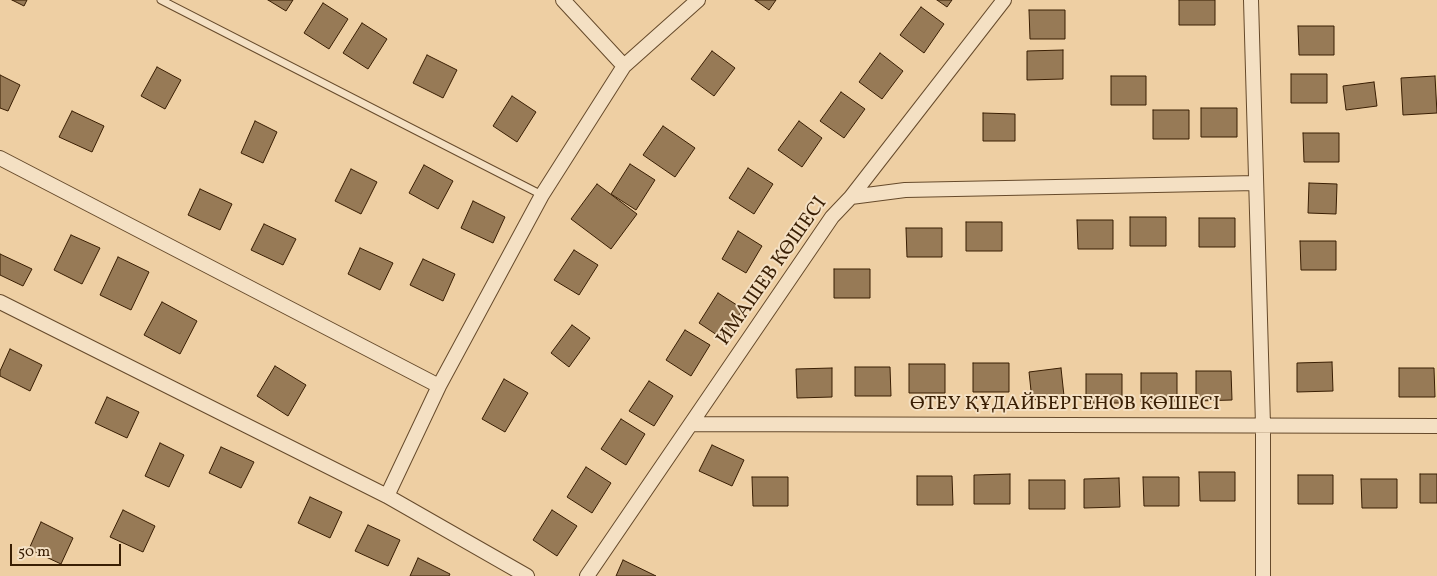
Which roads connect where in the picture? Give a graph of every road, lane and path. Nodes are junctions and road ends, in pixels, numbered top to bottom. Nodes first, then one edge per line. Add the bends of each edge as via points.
1 (161, 0) edge
2 (562, 0) edge
3 (698, 0) edge
4 (1004, 0) edge
5 (1251, 0) edge
6 (624, 66) junction
7 (0, 158) edge
8 (1256, 183) junction
9 (542, 195) junction
10 (851, 197) junction
11 (0, 302) edge
12 (439, 386) junction
13 (692, 424) junction
14 (1263, 425) junction
15 (1437, 426) edge
16 (387, 496) junction
17 (527, 576) edge
18 (587, 576) edge
19 (1263, 576) edge

1 - 9 lane
2 - 6 street
3 - 6 street
4 - 10 street, ИМАШЕВ КӨШЕСІ
5 - 8 street
6 - 9 street
7 - 12 street
8 - 10 street via 905,190
8 - 14 street
9 - 12 street
10 - 13 street, ИМАШЕВ КӨШЕСІ via 832,217
11 - 16 street
12 - 16 street
13 - 14 street, ӨТЕУ ҚҰДАЙБЕРГЕНОВ КӨШЕСІ
13 - 18 street, ИМАШЕВ КӨШЕСІ
14 - 15 street, ӨТЕУ ҚҰДАЙБЕРГЕНОВ КӨШЕСІ
14 - 19 street
16 - 17 street

